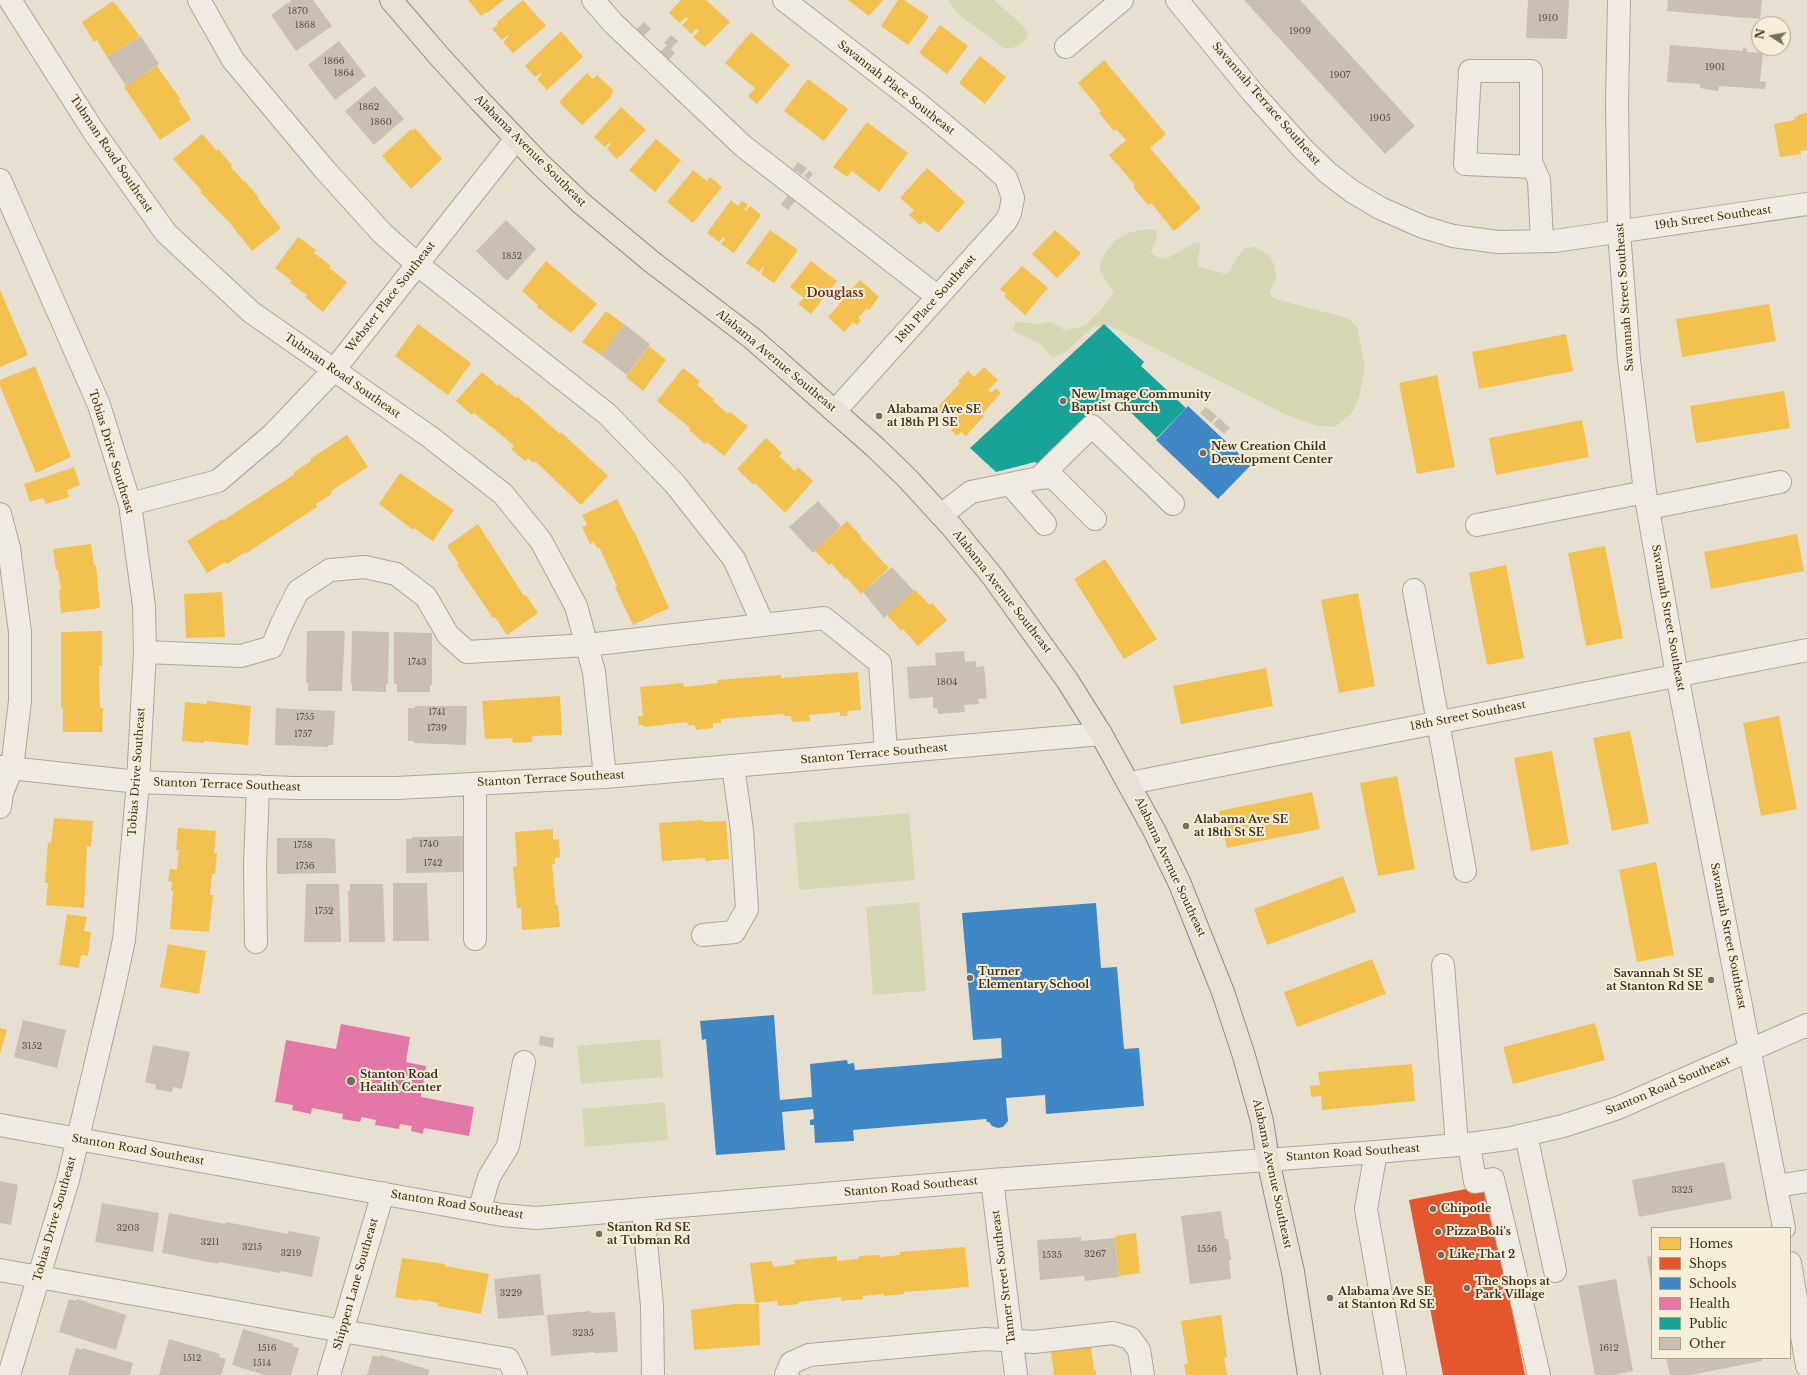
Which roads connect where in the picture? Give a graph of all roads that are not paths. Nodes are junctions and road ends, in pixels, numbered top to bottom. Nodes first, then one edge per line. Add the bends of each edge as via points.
1 (10, 0) edge
2 (199, 0) edge
3 (391, 0) edge
4 (593, 0) edge
5 (784, 0) edge
6 (1122, 0) edge
7 (1177, 0) edge
8 (1619, 0) edge
9 (1066, 47) dead end
10 (516, 139) junction
11 (1533, 167) junction
12 (1006, 178) joint
13 (0, 180) edge
14 (1807, 204) edge
15 (1620, 232) junction
16 (1542, 242) junction
17 (417, 264) junction
18 (938, 296) junction
19 (334, 370) junction
20 (835, 411) junction
21 (1039, 478) junction
22 (1780, 482) dead end
23 (1010, 484) junction
24 (1647, 500) junction
25 (130, 504) junction
26 (1172, 504) dead end
27 (0, 514) edge
28 (941, 515) junction
29 (1095, 519) dead end
30 (1045, 524) dead end
31 (1477, 524) dead end
32 (1414, 590) dead end
33 (763, 624) junction
34 (586, 645) junction
35 (1807, 650) edge
36 (145, 652) junction
37 (1677, 675) junction
38 (1438, 722) junction
39 (1102, 734) junction
40 (886, 752) junction
41 (733, 766) junction
42 (6, 768) edge
43 (605, 777) junction
44 (138, 782) junction
45 (1130, 783) junction
46 (475, 784) junction
47 (258, 786) junction
48 (0, 806) edge
49 (1465, 871) dead end
50 (703, 935) dead end
51 (476, 939) dead end
52 (256, 942) dead end
53 (1443, 965) dead end
54 (1807, 1025) edge
55 (1750, 1050) junction
56 (524, 1062) dead end
57 (0, 1125) edge
58 (1526, 1135) junction
59 (78, 1139) junction
60 (1463, 1145) junction
61 (1376, 1152) junction
62 (1268, 1160) junction
63 (992, 1180) junction
64 (1807, 1181) edge
65 (1777, 1186) junction
66 (382, 1193) junction
67 (643, 1209) junction
68 (479, 1210) junction
69 (1784, 1227) edge
70 (1791, 1269) edge
71 (0, 1270) edge
72 (1555, 1271) dead end
73 (38, 1276) junction
74 (342, 1331) junction
75 (1011, 1340) junction
76 (1807, 1366) edge
77 (10, 1375) edge
78 (329, 1375) edge
79 (516, 1375) edge
80 (653, 1375) edge
81 (786, 1375) edge
82 (1016, 1375) edge
83 (1143, 1375) edge
84 (1309, 1375) edge
85 (1395, 1375) edge
86 (1539, 1375) edge

1 - 19 street, Tubman Road Southeast via 94,132 166,233 250,312
2 - 17 street via 233,60 382,233
3 - 10 main road, Alabama Avenue Southeast
4 - 18 street via 613,23 744,146
5 - 12 street, Savannah Place Southeast via 925,109
6 - 9 street
7 - 16 street, Savannah Terrace Southeast via 1303,149 1353,192 1408,221 1453,236 1498,242
8 - 15 street, Savannah Street Southeast via 1616,104
10 - 17 street, Webster Place Southeast
10 - 20 main road, Alabama Avenue Southeast via 617,234 753,340
11 - 11 street via 1530,71 1470,70 1465,164
11 - 16 street via 1539,180
12 - 18 street, 18th Place Southeast via 1013,198 1006,222
13 - 25 street, Tobias Drive Southeast via 99,405
14 - 15 street, 19th Street Southeast
15 - 16 street, Savannah Terrace Southeast
15 - 24 street, Savannah Street Southeast via 1629,360
17 - 19 street, Webster Place Southeast
17 - 33 street via 607,414 675,484 734,559
18 - 20 street, 18th Place Southeast
19 - 25 street, Webster Place Southeast via 272,435 218,480
19 - 34 street, Tubman Road Southeast via 430,437 503,494 542,541 576,606
20 - 28 main road, Alabama Avenue Southeast via 876,448
21 - 23 street
21 - 26 street via 1092,426
21 - 29 street via 1053,477
22 - 24 street
23 - 28 street via 971,492
23 - 30 street
24 - 31 street
24 - 37 street, Savannah Street Southeast
25 - 36 street, Tobias Drive Southeast via 144,606
27 - 42 street via 9,548 20,632 20,701
28 - 39 main road, Alabama Avenue Southeast via 1034,631
32 - 38 street
33 - 34 street
33 - 40 street via 824,618 880,663
34 - 36 street via 467,652 448,635 426,597 396,574 365,567 330,570 298,591 272,647 241,656
34 - 43 street, Tubman Road Southeast via 594,672
35 - 37 street, 18th Street Southeast
36 - 44 street, Tobias Drive Southeast
37 - 38 street, 18th Street Southeast
37 - 55 street, Savannah Street Southeast
38 - 45 street, 18th Street Southeast
38 - 49 street
39 - 40 street, Stanton Terrace Southeast
39 - 45 main road, Alabama Avenue Southeast
40 - 41 street, Stanton Terrace Southeast
41 - 43 street, Stanton Terrace Southeast
41 - 50 street via 742,830 746,909 734,932
42 - 44 street, Stanton Terrace Southeast
42 - 48 street
43 - 46 street, Stanton Terrace Southeast
44 - 47 street, Stanton Terrace Southeast
44 - 59 street, Tobias Drive Southeast via 124,940
45 - 62 main road, Alabama Avenue Southeast via 1180,884 1223,992 1262,1121
46 - 47 street, Stanton Terrace Southeast via 397,788
46 - 51 street
47 - 52 street
53 - 60 street
54 - 55 street, Stanton Road Southeast
55 - 58 street, Stanton Road Southeast via 1618,1108
55 - 65 street, Savannah Street Southeast
56 - 68 street via 508,1146 490,1177
57 - 59 street, Stanton Road Southeast
58 - 60 street, Stanton Road Southeast
58 - 72 street
59 - 66 street, Stanton Road Southeast
59 - 73 street, Tobias Drive Southeast
60 - 61 street, Stanton Road Southeast
60 - 86 street via 1476,1182 1492,1179
61 - 62 street, Stanton Road Southeast
61 - 85 street via 1366,1209
62 - 63 street, Stanton Road Southeast
62 - 84 main road, Alabama Avenue Southeast via 1293,1272
63 - 67 street, Stanton Road Southeast
63 - 75 street, Tanner Street Southeast
64 - 65 street
65 - 69 street, Savannah Street Southeast
66 - 68 street, Stanton Road Southeast
66 - 74 street, Shippen Lane Southeast
67 - 68 street, Stanton Road Southeast via 536,1218
67 - 80 street via 652,1306
70 - 76 street
71 - 73 street
73 - 74 street
73 - 77 street, Tobias Drive Southeast
74 - 78 street, Shippen Lane Southeast
74 - 79 street via 508,1359
75 - 81 street via 985,1339 809,1355 791,1363
75 - 82 street, Tanner Street Southeast
75 - 83 street via 1034,1342 1113,1333 1130,1338 1139,1350

